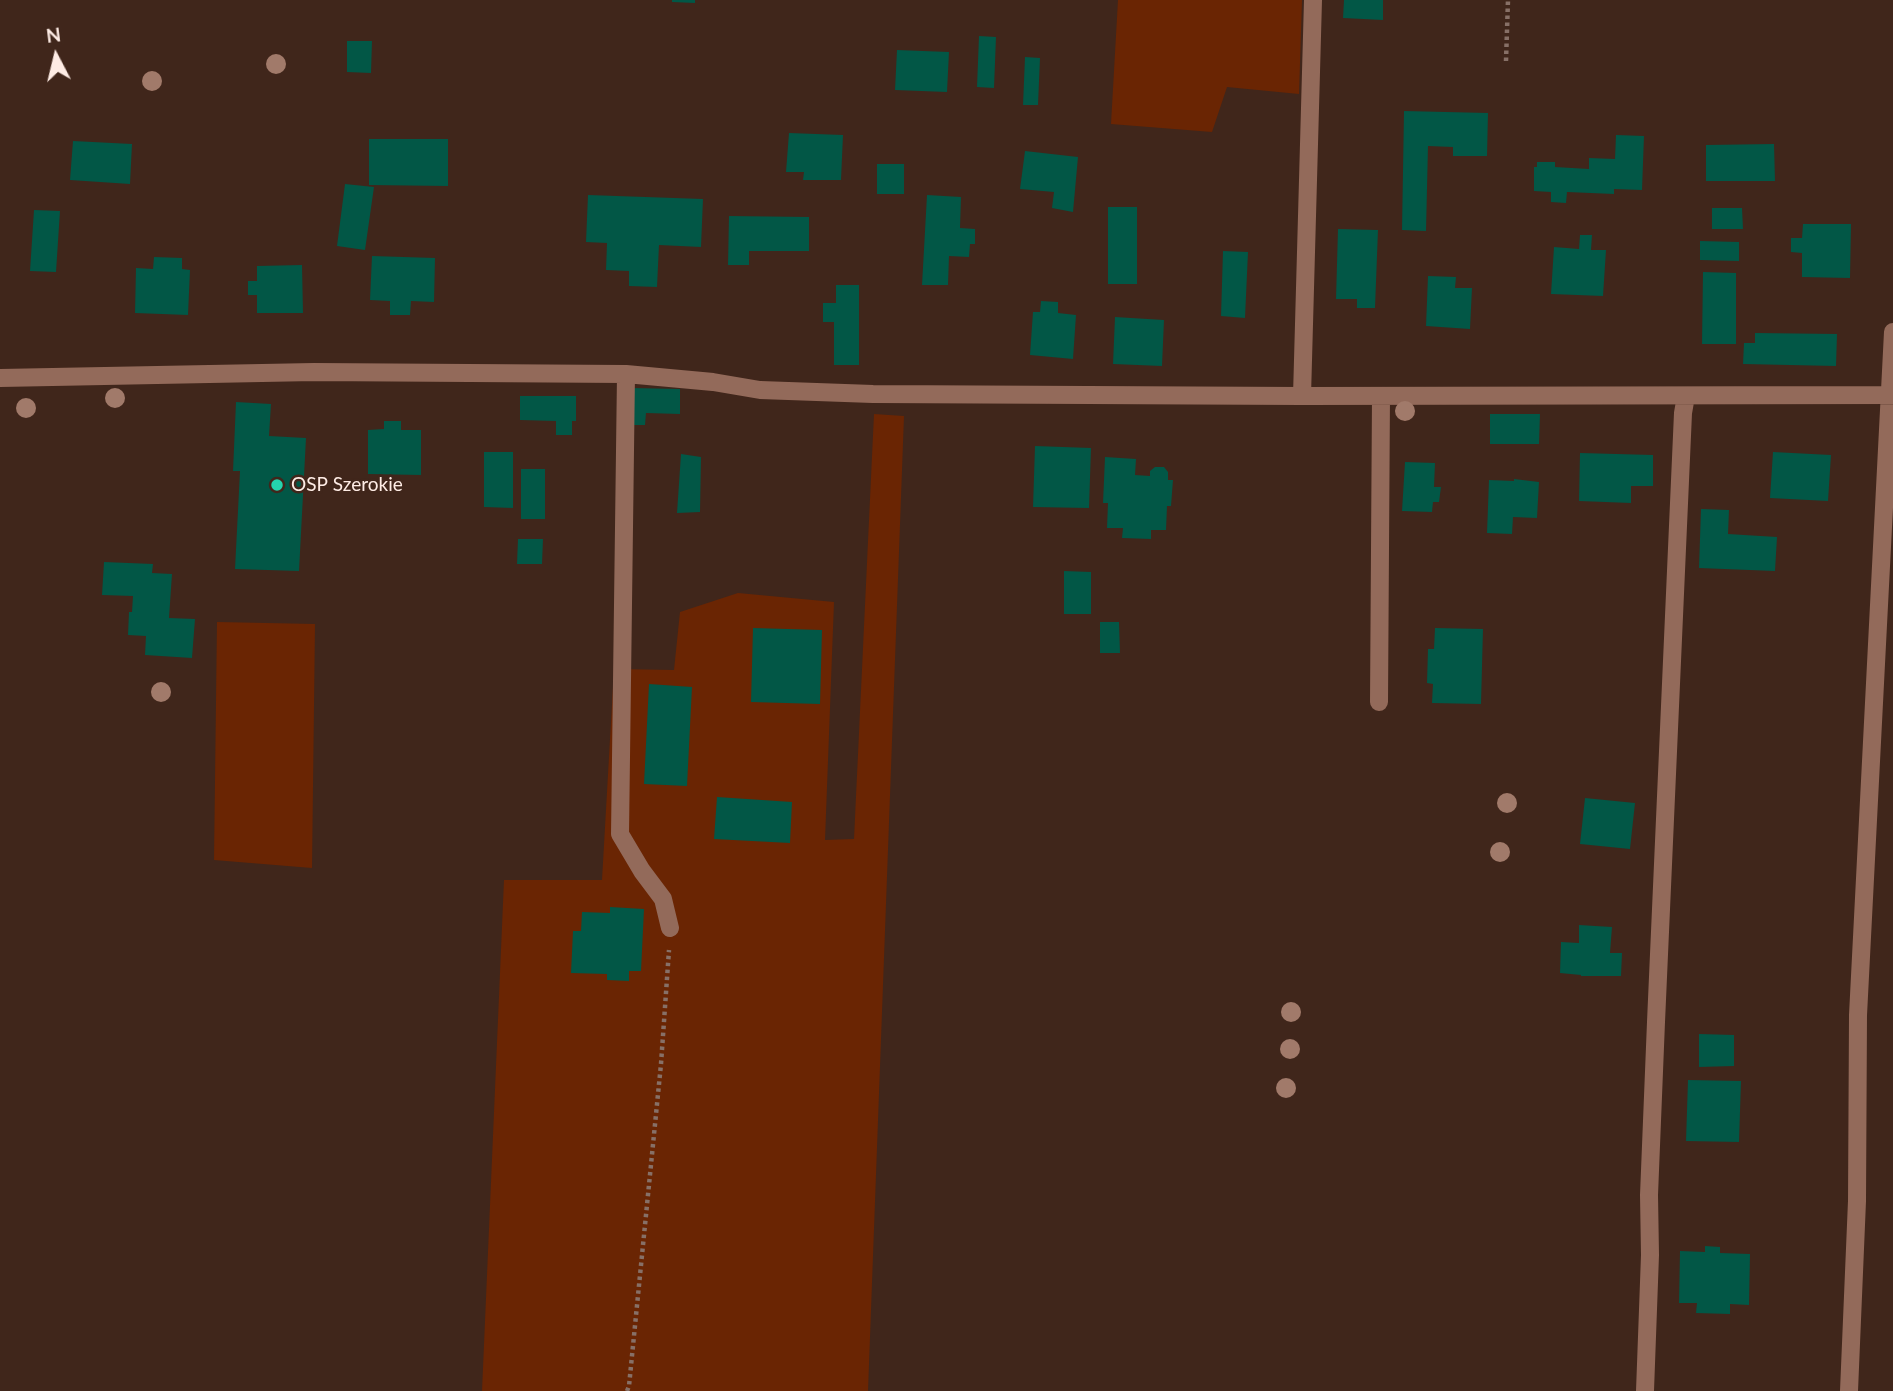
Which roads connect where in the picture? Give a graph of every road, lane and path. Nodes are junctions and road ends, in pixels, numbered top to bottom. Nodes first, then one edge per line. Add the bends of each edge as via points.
1 (1313, 0) edge
2 (1508, 0) edge
3 (1506, 61) dead end
4 (1893, 332) edge
5 (626, 374) junction
6 (0, 378) edge
7 (1892, 395) edge
8 (1302, 396) junction
9 (1381, 396) junction
10 (1686, 396) junction
11 (1379, 702) dead end
12 (670, 928) joint
13 (627, 1391) edge
14 (1645, 1391) edge
15 (1849, 1391) edge

1 - 8 street
2 - 3 path
4 - 7 street
5 - 6 street via 314,372
5 - 8 street via 760,390 873,394
5 - 12 street via 620,834 663,899
7 - 10 street
7 - 15 street via 1858,1015
8 - 9 street
9 - 10 street
9 - 11 street
10 - 14 street via 1648,1195
12 - 13 path via 660,1077

